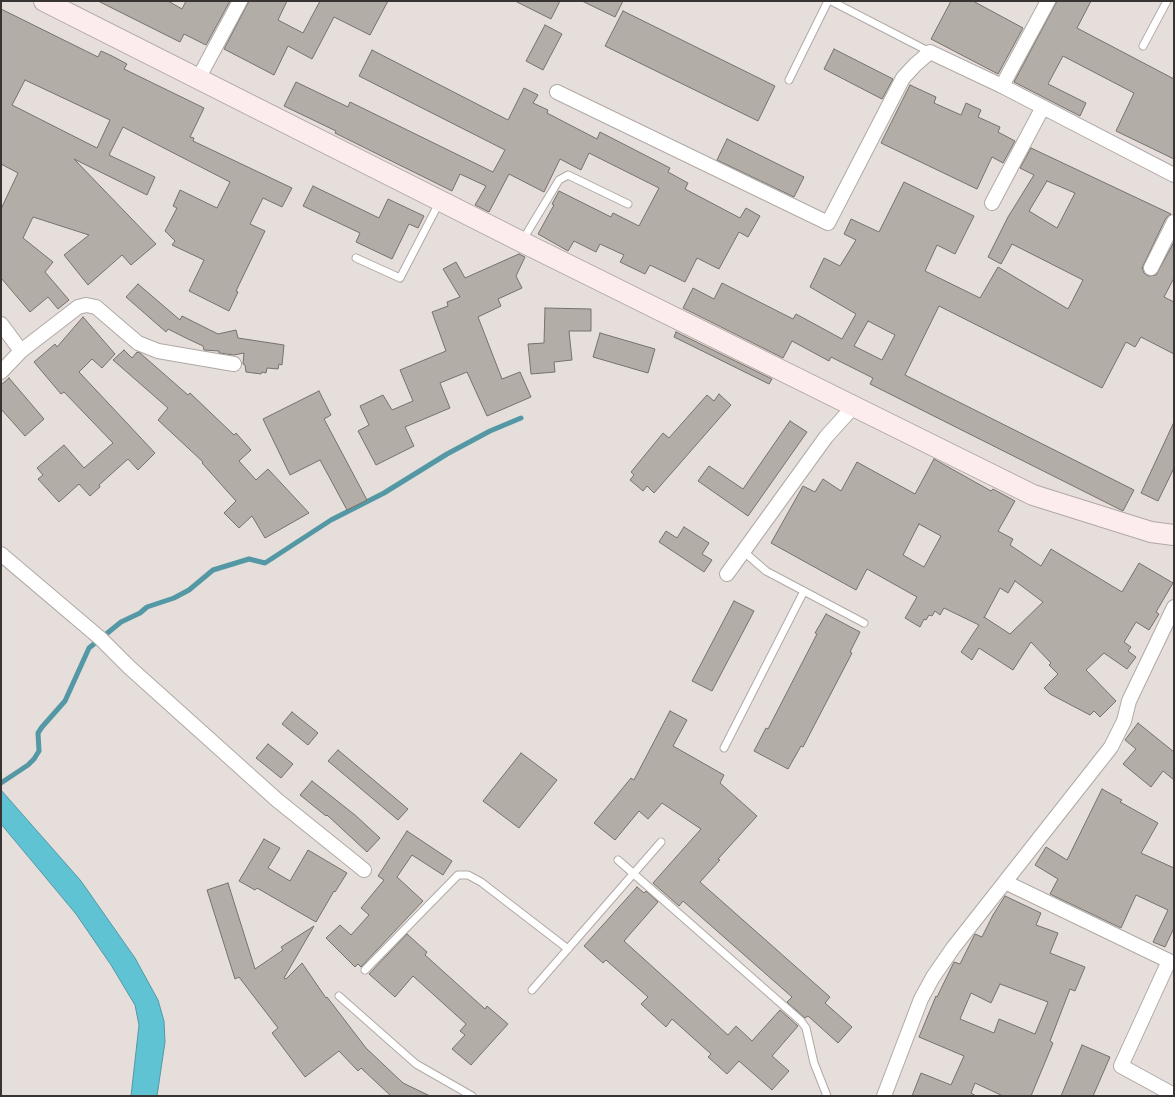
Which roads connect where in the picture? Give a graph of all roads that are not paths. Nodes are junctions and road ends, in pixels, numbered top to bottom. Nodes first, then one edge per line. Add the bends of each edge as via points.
1 (44, 1) edge
2 (240, 1) edge
3 (830, 1) edge
4 (1048, 1) edge
5 (1167, 1) edge
6 (1143, 46) dead end
7 (930, 52) junction
8 (198, 79) junction
9 (789, 80) dead end
10 (1002, 86) junction
11 (557, 92) dead end
12 (1043, 107) junction
13 (1174, 175) edge
14 (440, 200) junction
15 (992, 203) dead end
16 (628, 204) dead end
17 (1174, 222) edge
18 (522, 242) junction
19 (356, 258) dead end
20 (1151, 268) dead end
21 (1, 324) edge
22 (21, 351) junction
23 (234, 364) dead end
24 (1, 372) edge
25 (854, 406) junction
26 (1174, 535) edge
27 (743, 551) junction
28 (1, 554) edge
29 (728, 574) dead end
30 (804, 592) junction
31 (1174, 607) edge
32 (864, 623) dead end
33 (724, 748) dead end
34 (661, 842) dead end
35 (618, 860) dead end
36 (364, 870) dead end
37 (634, 874) junction
38 (1005, 882) junction
39 (568, 949) junction
40 (1171, 962) edge
41 (364, 970) dead end
42 (532, 990) dead end
43 (339, 996) dead end
44 (1174, 1095) edge
45 (472, 1096) edge
46 (828, 1096) edge
47 (884, 1096) edge

1 - 8 street
2 - 8 street
3 - 7 lane
3 - 9 lane
4 - 10 street
5 - 6 lane
7 - 10 street
7 - 11 street via 903,78 828,223
8 - 14 street
10 - 12 street
12 - 13 street
12 - 15 street
14 - 18 street
14 - 19 lane via 400,278
16 - 18 lane via 568,175 559,180
17 - 20 street
18 - 25 street
21 - 22 street
22 - 23 street via 78,307 86,305 96,307 138,343 158,351
22 - 24 street
25 - 26 street via 1032,495 1151,532
25 - 27 street via 826,437
27 - 29 street
27 - 30 lane via 766,571
28 - 36 street via 94,632 277,800
30 - 32 lane
30 - 33 lane
31 - 38 street via 1111,747
34 - 37 lane
35 - 37 lane
37 - 39 lane
37 - 46 lane via 801,1021
38 - 40 street
38 - 47 street via 953,948 921,999
39 - 41 lane via 482,882 468,875 458,875
39 - 42 lane
40 - 44 street via 1121,1066
43 - 45 lane via 416,1064

